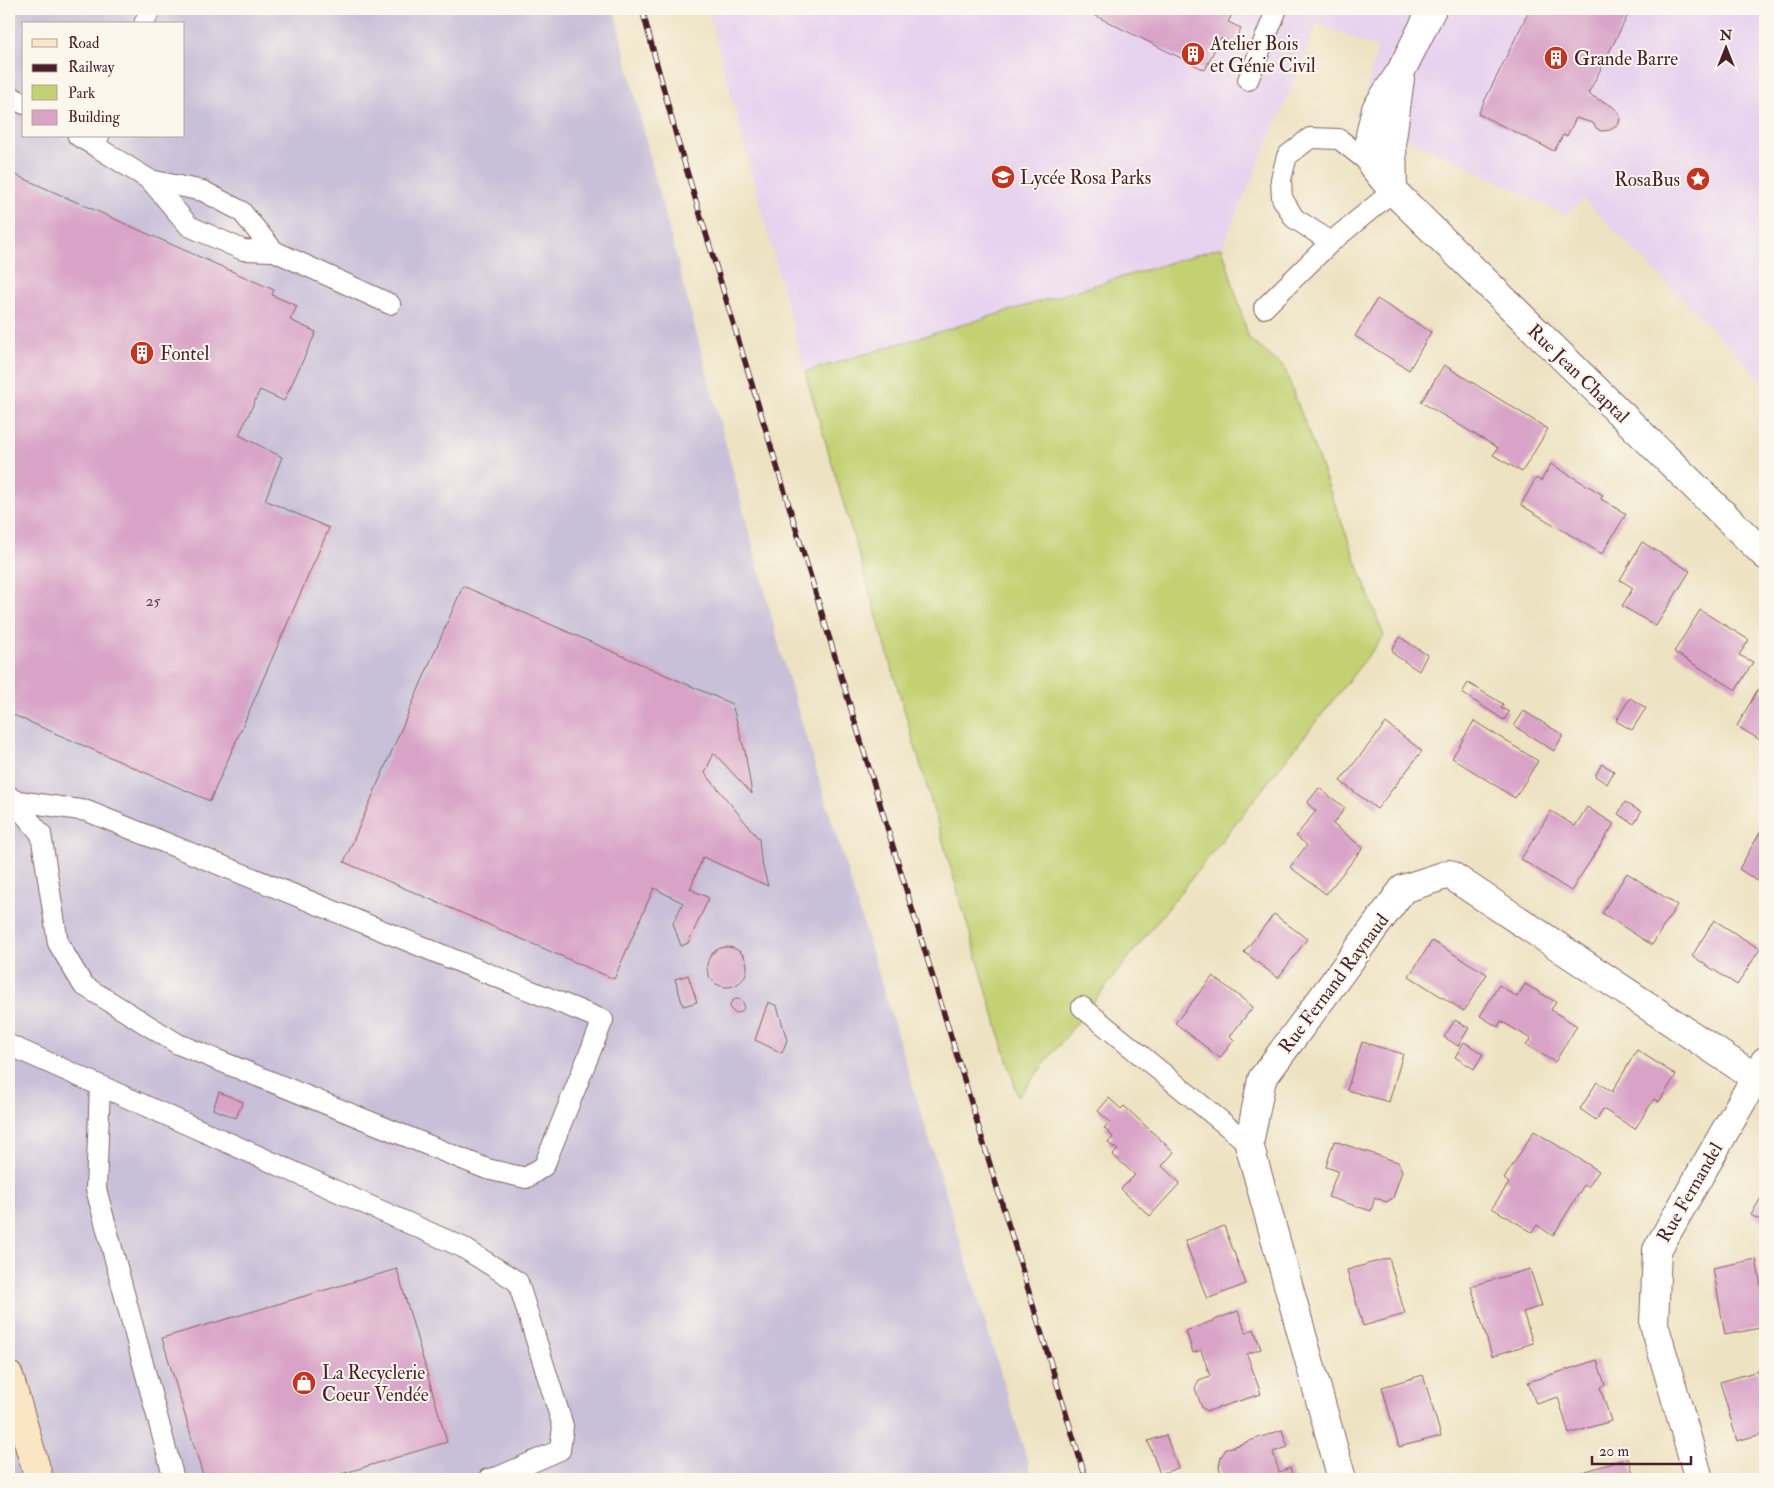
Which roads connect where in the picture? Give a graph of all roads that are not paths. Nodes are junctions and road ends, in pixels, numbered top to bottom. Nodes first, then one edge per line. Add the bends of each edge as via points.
1 (150, 9) edge
2 (1277, 9) edge
3 (1432, 9) edge
4 (145, 22) edge
5 (1401, 71) junction
6 (1248, 80) dead end
7 (9, 95) edge
8 (22, 103) edge
9 (91, 140) edge
10 (1372, 165) junction
11 (150, 180) junction
12 (1393, 191) junction
13 (1331, 242) junction
14 (274, 251) junction
15 (390, 304) dead end
16 (1264, 308) dead end
17 (1765, 555) edge
18 (11, 798) edge
19 (1082, 1007) dead end
20 (9, 1045) edge
21 (1762, 1074) edge
22 (100, 1086) junction
23 (1249, 1144) junction
24 (9, 1376) edge
25 (40, 1479) edge
26 (174, 1479) edge
27 (488, 1479) edge
28 (1342, 1479) edge
29 (1699, 1479) edge

1 - 4 lane
2 - 6 lane
3 - 5 street
5 - 10 street via 1376,109 1370,135
5 - 12 street via 1392,139
7 - 8 lane
9 - 11 lane
10 - 12 street, Rue Jean Chaptal
10 - 13 lane via 1338,139 1310,138 1287,156 1281,179 1282,198 1294,218
11 - 14 lane via 203,192 241,211
11 - 14 lane via 189,226 243,250
12 - 13 lane
12 - 17 street, Rue Jean Chaptal
13 - 16 lane
14 - 15 lane
18 - 18 lane via 41,834 58,944 83,985 178,1044 487,1169 526,1178 544,1166 603,1020 87,811
19 - 23 lane
20 - 22 lane
21 - 23 street, Rue Fernand Raynaud via 1449,874 1403,889 1285,1047 1262,1079
21 - 29 street, Rue Fernandel via 1657,1250 1654,1324
22 - 26 lane via 96,1189
22 - 27 lane via 462,1247 518,1282 562,1426 560,1450
23 - 28 street, Rue Fernand Raynaud
24 - 25 main road

